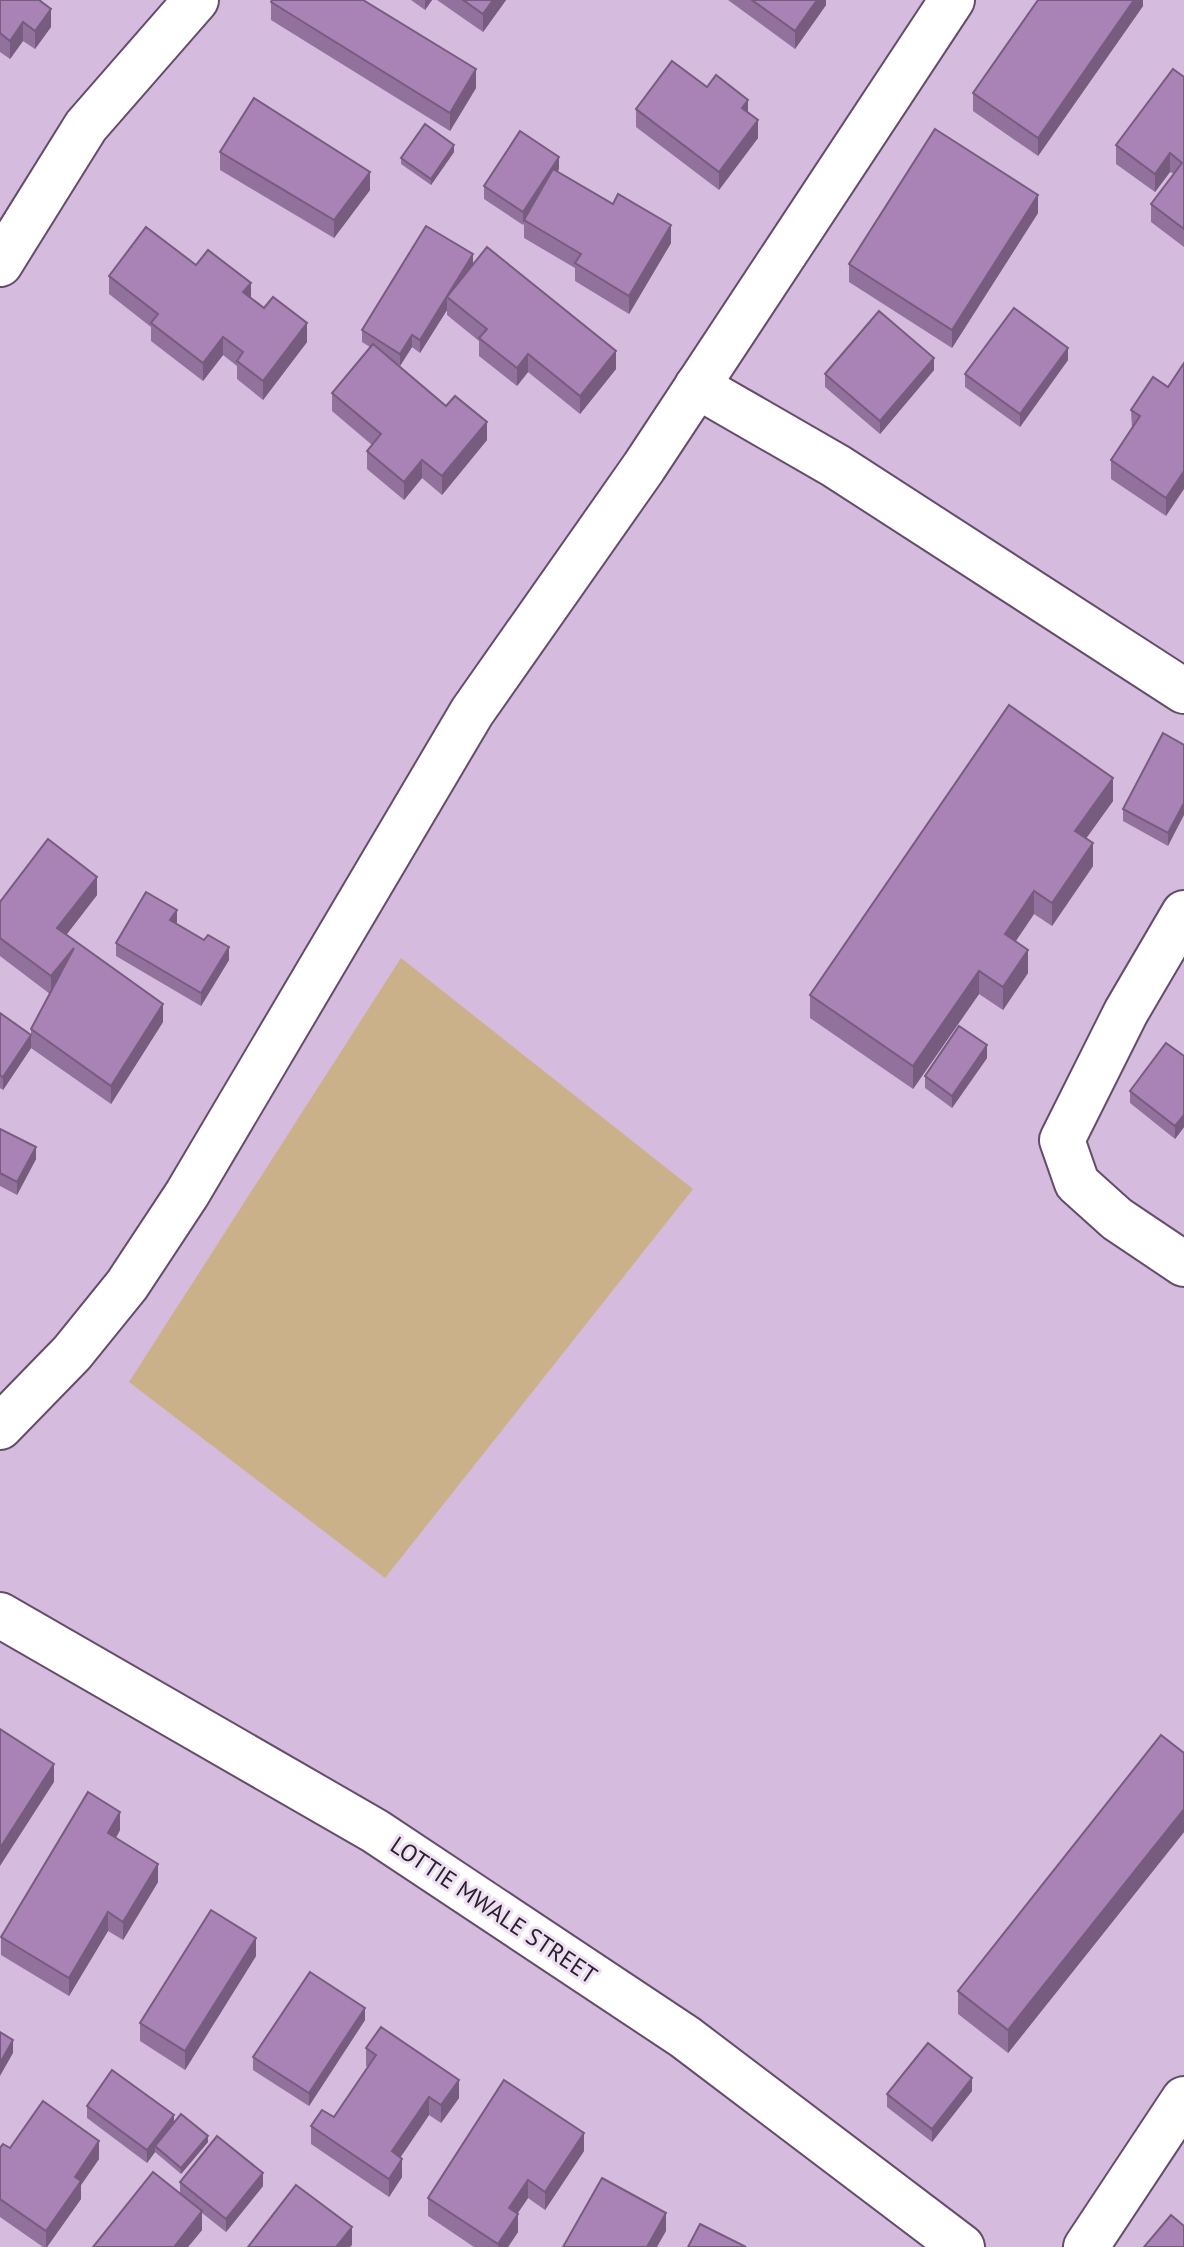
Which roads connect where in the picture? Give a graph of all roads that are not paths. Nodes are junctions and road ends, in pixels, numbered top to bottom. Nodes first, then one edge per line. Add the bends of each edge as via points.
1 (196, 0) edge
2 (952, 0) edge
3 (0, 264) edge
4 (697, 386) junction
5 (1184, 691) edge
6 (1184, 913) edge
7 (1184, 1264) edge
8 (0, 1427) edge
9 (0, 1615) edge
10 (1184, 2099) edge
11 (962, 2247) edge
12 (1086, 2247) edge

1 - 3 street via 86,126
2 - 4 street
4 - 5 street via 836,466
4 - 8 street via 472,712 187,1194 127,1285 72,1353
6 - 7 street via 1126,1012 1062,1140 1077,1183 1117,1219
9 - 11 street, LOTTIE MWALE STREET via 375,1831 685,2037
10 - 12 street

